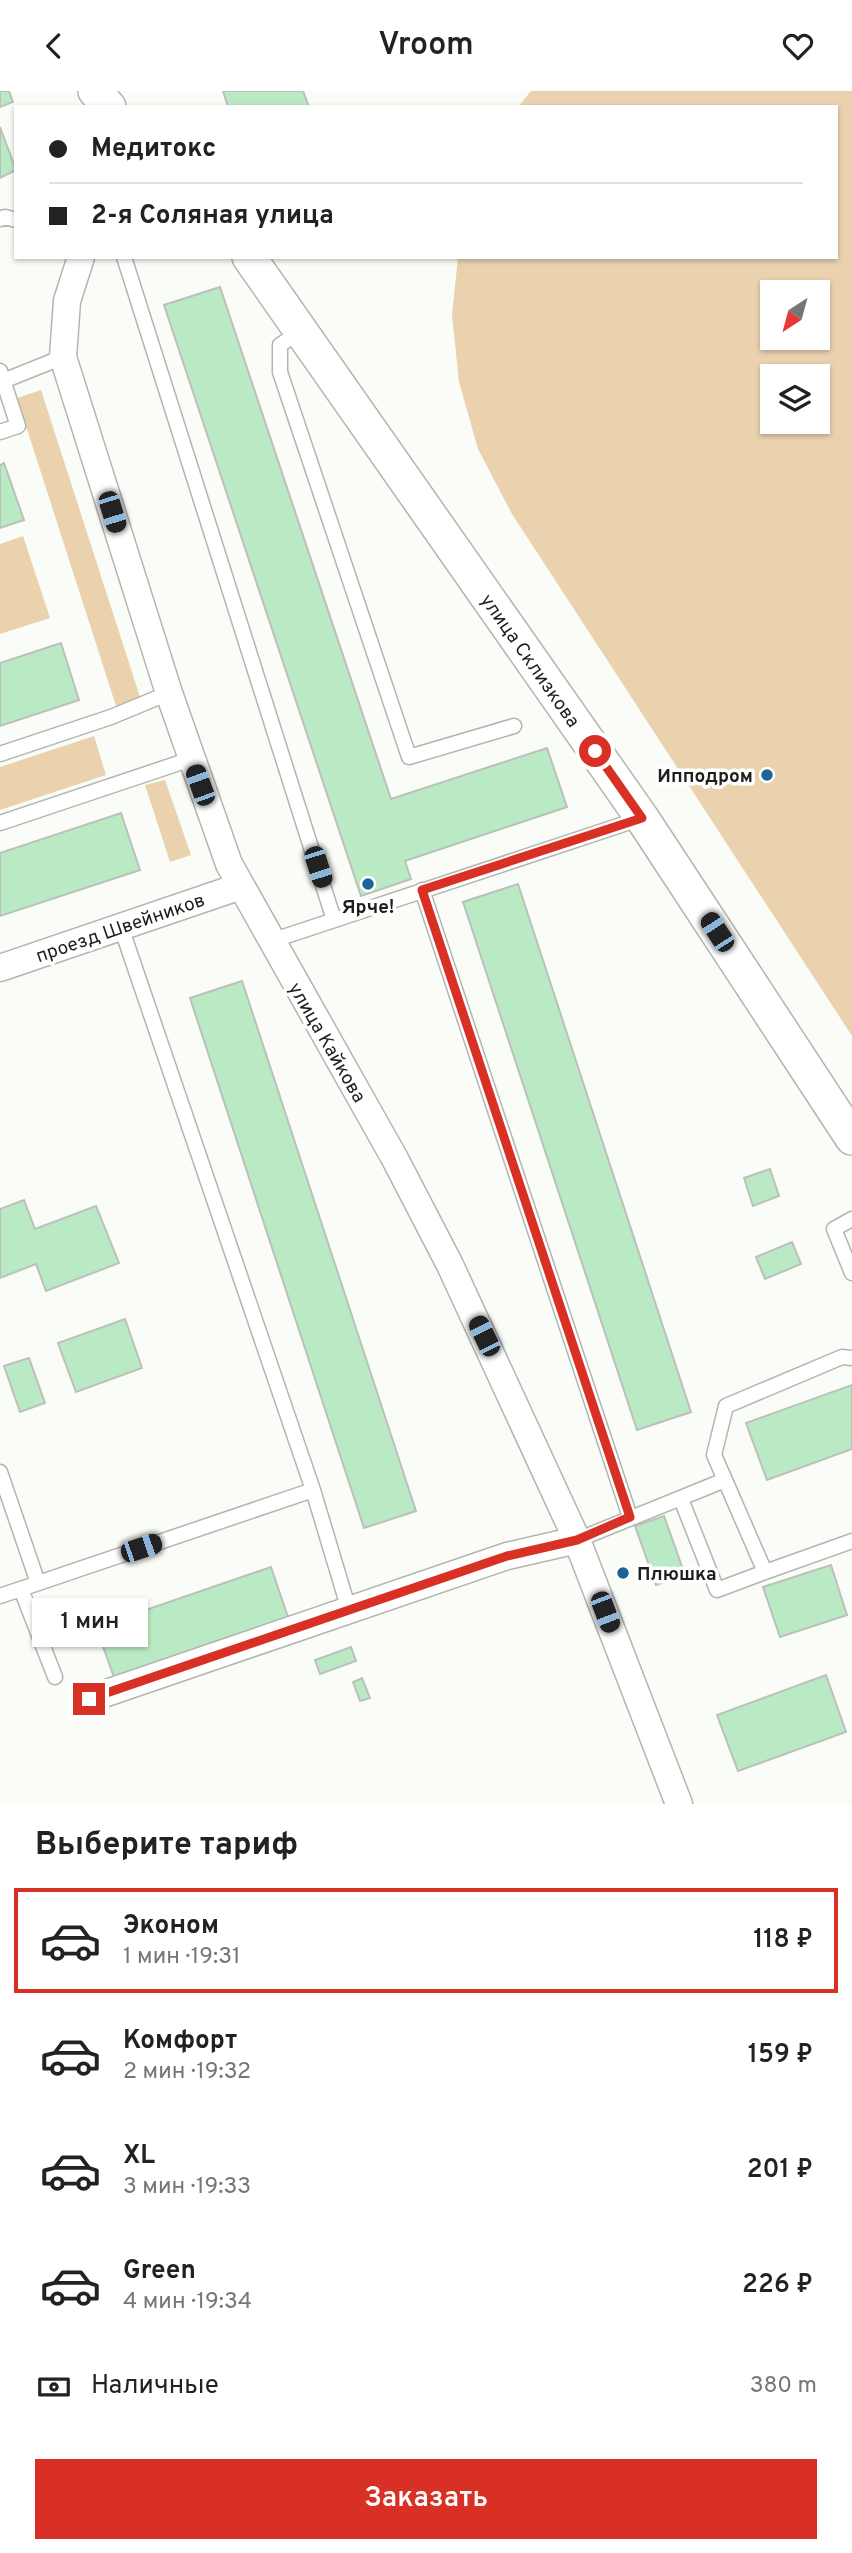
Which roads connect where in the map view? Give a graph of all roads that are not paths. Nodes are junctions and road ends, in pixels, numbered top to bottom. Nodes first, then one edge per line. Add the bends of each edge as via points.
1 (80, 259) edge
2 (125, 259) edge
3 (250, 259) edge
4 (301, 331) junction
5 (63, 356) junction
6 (2, 376) edge
7 (0, 432) edge
8 (169, 693) junction
9 (514, 726) dead end
10 (0, 754) edge
11 (191, 759) junction
12 (642, 818) junction
13 (0, 823) edge
14 (241, 886) junction
15 (422, 890) junction
16 (334, 920) junction
17 (121, 927) junction
18 (271, 941) junction
19 (0, 968) edge
20 (852, 1138) edge
21 (852, 1219) edge
22 (852, 1273) edge
23 (852, 1358) edge
24 (0, 1472) edge
25 (724, 1480) junction
26 (313, 1490) junction
27 (681, 1499) junction
28 (630, 1517) junction
29 (577, 1540) junction
30 (852, 1541) edge
31 (765, 1572) junction
32 (38, 1583) junction
33 (21, 1589) junction
34 (0, 1596) edge
35 (349, 1610) junction
36 (55, 1677) dead end
37 (89, 1699) dead end
38 (679, 1804) edge

1 - 5 street, улица Кайкова via 67,301
2 - 16 lane
3 - 4 street, улица Склизкова
4 - 9 lane via 280,345 280,372 409,757
4 - 12 street, улица Склизкова
5 - 6 lane
5 - 8 street, улица Кайкова
6 - 7 lane via 18,426
8 - 10 lane
8 - 11 street, улица Кайкова
11 - 13 lane
11 - 14 street, улица Кайкова
12 - 15 lane
12 - 20 street, улица Склизкова
14 - 17 street, проезд Швейников
14 - 18 street, улица Кайкова
15 - 16 lane
15 - 28 lane
16 - 18 lane
17 - 19 street, проезд Швейников
17 - 26 lane
18 - 29 street, улица Кайкова via 450,1265
21 - 22 lane via 834,1229
23 - 25 lane via 842,1357 726,1406 714,1455
24 - 32 lane
25 - 27 lane
25 - 31 lane
26 - 32 lane
26 - 35 lane
27 - 28 lane
27 - 31 lane via 717,1590
28 - 29 lane
29 - 35 street via 507,1556
29 - 38 street, улица Кайкова
30 - 31 lane
32 - 33 lane
33 - 34 lane
33 - 36 lane
35 - 37 street

